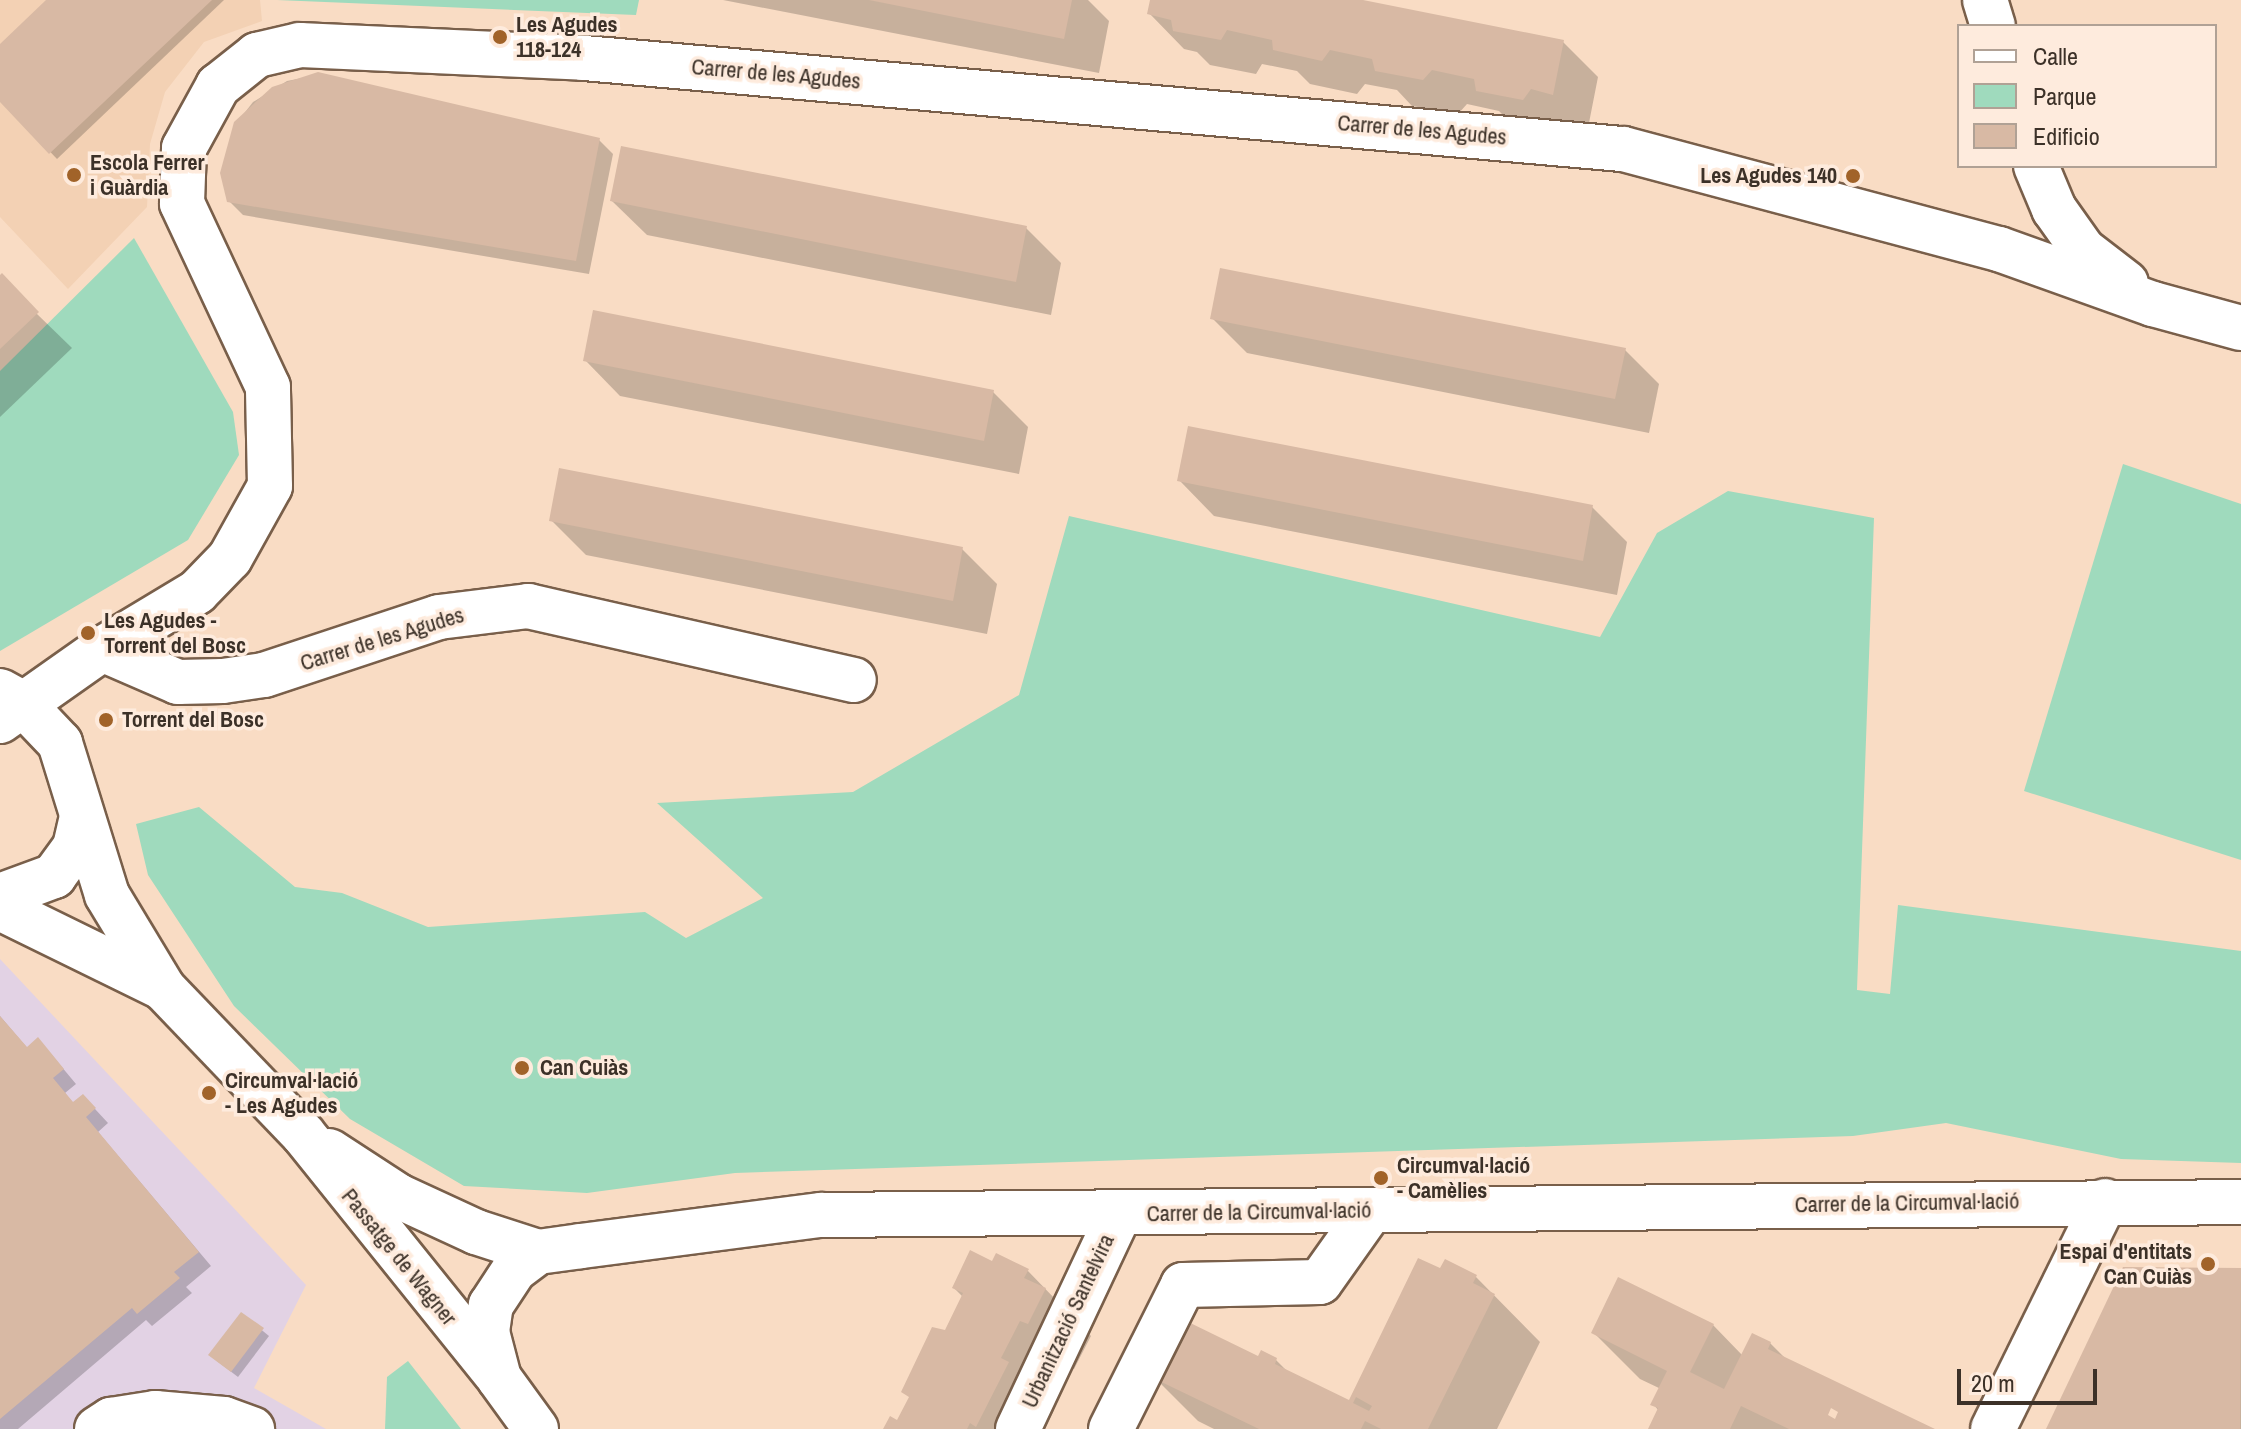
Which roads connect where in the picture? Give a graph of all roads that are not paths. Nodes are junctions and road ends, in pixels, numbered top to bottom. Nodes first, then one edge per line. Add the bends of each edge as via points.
1 (1985, 0) edge
2 (1992, 24) edge
3 (2034, 168) edge
4 (2035, 168) edge
5 (1999, 249) junction
6 (2153, 304) junction
7 (2241, 328) edge
8 (102, 649) junction
9 (854, 680) dead end
10 (8, 705) edge
11 (82, 817) junction
12 (0, 896) edge
13 (0, 908) edge
14 (163, 988) junction
15 (303, 1134) junction
16 (2105, 1201) junction
17 (2241, 1202) edge
18 (1371, 1210) junction
19 (1119, 1214) junction
20 (538, 1252) junction
21 (499, 1378) junction
22 (97, 1429) edge
23 (252, 1429) edge
24 (536, 1429) edge
25 (1018, 1429) edge
26 (1111, 1429) edge
27 (1993, 1429) edge

1 - 2 street
3 - 5 street via 2023,223
4 - 6 street via 2054,209 2083,250
5 - 6 street, Carrer de les Agudes
5 - 8 street, Carrer de les Agudes via 1623,149 584,58 300,45 257,55 218,86 184,148 182,203 268,387 270,486 230,558 197,592
6 - 7 street, Carrer de les Agudes
8 - 9 street, Carrer de les Agudes via 178,682 223,681 264,675 439,617 528,606
8 - 10 street, Carrer de les Agudes
10 - 11 street, Carrer de les Agudes via 60,743
11 - 12 street via 75,847 54,876
11 - 14 street, Carrer de les Agudes via 107,895
13 - 14 street
14 - 15 street, Passatge de Wagner
15 - 20 street, Passatge de Wagner via 398,1196 476,1232
15 - 21 street, Passatge de Wagner
16 - 17 street, Carrer de la Circumval·lació
16 - 18 street, Carrer de la Circumval·lació
16 - 27 street
18 - 19 street, Carrer de la Circumval·lació
18 - 26 street via 1320,1282 1183,1285
19 - 20 street, Carrer de la Circumval·lació via 821,1215
19 - 25 street, Urbanització Santelvira
20 - 21 street via 514,1270 491,1305 487,1332
21 - 24 street
22 - 23 street via 111,1420 155,1413 224,1419

